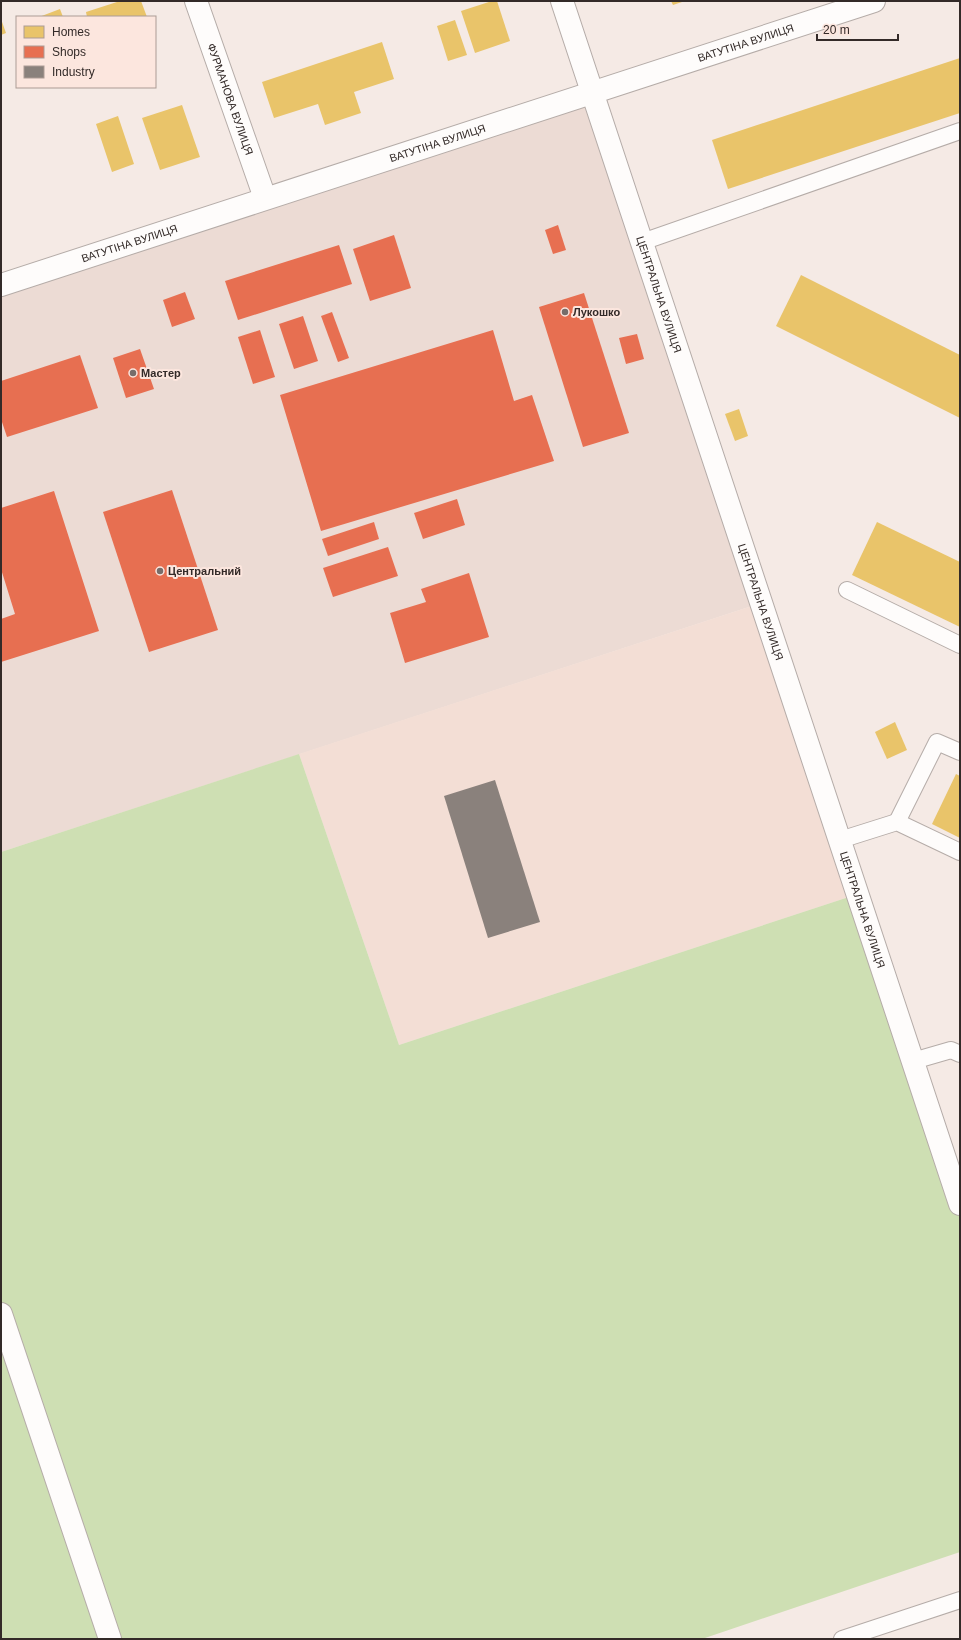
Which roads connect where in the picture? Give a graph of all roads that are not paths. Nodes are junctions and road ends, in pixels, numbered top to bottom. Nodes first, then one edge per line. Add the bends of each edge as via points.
1 (196, 1) edge
2 (562, 1) edge
3 (874, 1) edge
4 (593, 92) junction
5 (960, 131) edge
6 (265, 198) junction
7 (642, 242) junction
8 (1, 285) edge
9 (847, 590) dead end
10 (960, 645) edge
11 (960, 752) edge
12 (897, 822) junction
13 (840, 840) junction
14 (960, 852) edge
15 (960, 1054) edge
16 (913, 1061) junction
17 (960, 1204) edge
18 (1, 1314) edge
19 (960, 1600) edge
20 (110, 1639) edge
21 (842, 1639) edge

1 - 6 street, ФУРМАНОВА ВУЛИЦЯ
2 - 4 street, ЦЕНТРАЛЬНА ВУЛИЦЯ
3 - 4 street, ВАТУТІНА ВУЛИЦЯ
4 - 6 street, ВАТУТІНА ВУЛИЦЯ
4 - 7 street, ЦЕНТРАЛЬНА ВУЛИЦЯ
5 - 7 lane
6 - 8 street, ВАТУТІНА ВУЛИЦЯ
7 - 13 street, ЦЕНТРАЛЬНА ВУЛИЦЯ
9 - 10 lane
11 - 12 lane via 937,742
12 - 13 lane
12 - 14 lane
13 - 16 street, ЦЕНТРАЛЬНА ВУЛИЦЯ
15 - 16 lane via 951,1050
16 - 17 street, ЦЕНТРАЛЬНА ВУЛИЦЯ
18 - 20 street
19 - 21 lane

